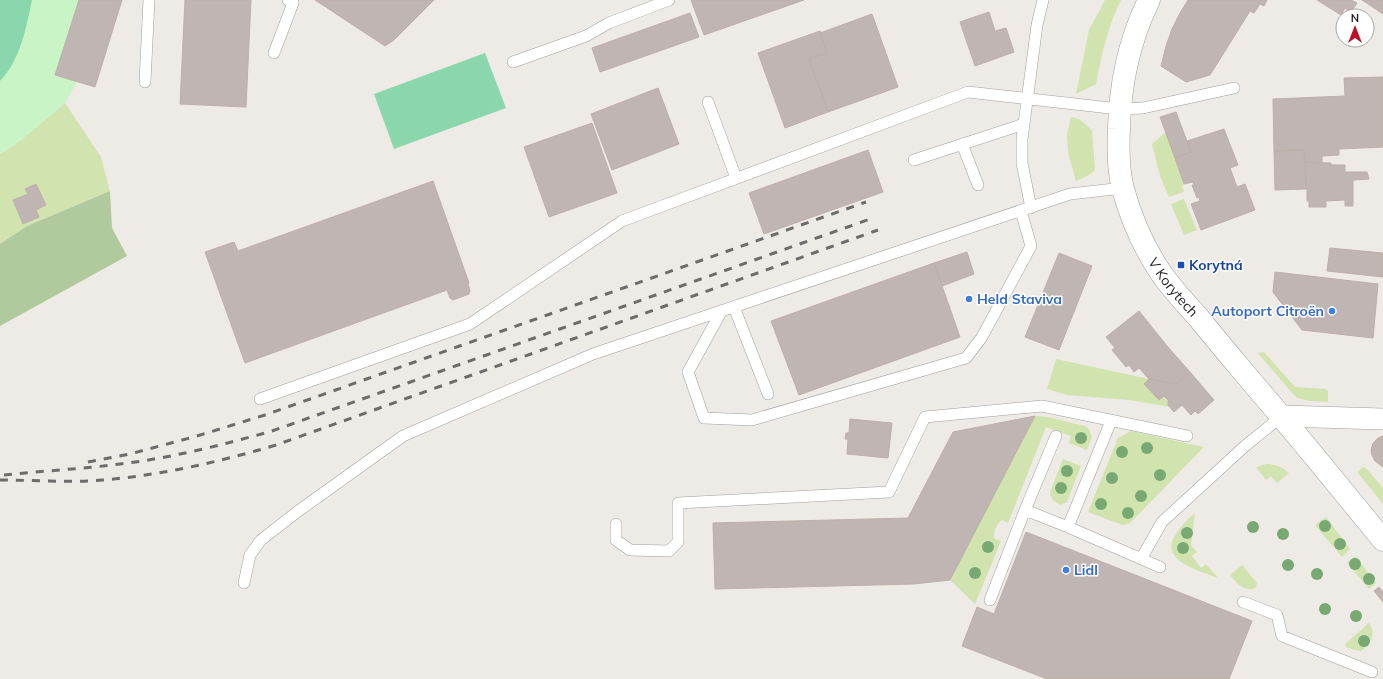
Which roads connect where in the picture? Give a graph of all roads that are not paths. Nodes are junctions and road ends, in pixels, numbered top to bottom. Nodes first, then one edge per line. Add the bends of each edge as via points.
1 (149, 0) edge
2 (288, 0) edge
3 (669, 0) edge
4 (1044, 0) edge
5 (1149, 0) edge
6 (274, 53) dead end
7 (513, 62) dead end
8 (145, 82) dead end
9 (1234, 88) dead end
10 (1028, 98) junction
11 (708, 102) dead end
12 (1119, 109) junction
13 (1024, 124) junction
14 (962, 144) junction
15 (914, 160) dead end
16 (736, 178) junction
17 (978, 185) dead end
18 (1123, 188) junction
19 (1026, 209) junction
20 (734, 307) junction
21 (721, 312) junction
22 (768, 394) dead end
23 (260, 399) dead end
24 (1282, 416) junction
25 (1383, 419) edge
26 (1111, 421) junction
27 (1056, 436) dead end
28 (1187, 436) dead end
29 (1025, 510) junction
30 (616, 524) dead end
31 (1068, 527) junction
32 (1383, 540) edge
33 (1141, 559) junction
34 (1160, 567) dead end
35 (244, 583) dead end
36 (990, 600) dead end
37 (1243, 602) dead end
38 (1372, 672) dead end

1 - 8 lane
2 - 6 lane via 293,3
3 - 7 lane via 609,22 586,36
4 - 10 lane via 1037,25
5 - 12 street, V Korytech via 1130,48
9 - 12 lane via 1144,108
10 - 12 lane
10 - 13 lane
10 - 16 lane via 968,92
11 - 16 lane
12 - 18 street, V Korytech via 1119,164
13 - 14 lane
13 - 19 lane via 1022,163
14 - 15 lane
14 - 17 lane
16 - 23 lane via 622,221 470,324
18 - 19 lane via 1070,194
18 - 24 street, V Korytech via 1140,234 1161,272
19 - 20 lane
19 - 21 lane via 1031,246 982,337 966,358 752,420 704,418 688,372
20 - 21 lane
20 - 22 lane
21 - 35 lane via 593,354 403,436 261,540 250,555
24 - 25 street
24 - 32 street, V Korytech
24 - 33 lane via 1245,446 1162,522
26 - 28 lane
26 - 30 lane via 1042,406 925,417 889,492 678,503 678,542 669,551 630,550 616,540
26 - 31 lane
27 - 29 lane
29 - 31 lane
29 - 36 lane
31 - 33 lane
33 - 34 lane
37 - 38 lane via 1277,615 1282,636

